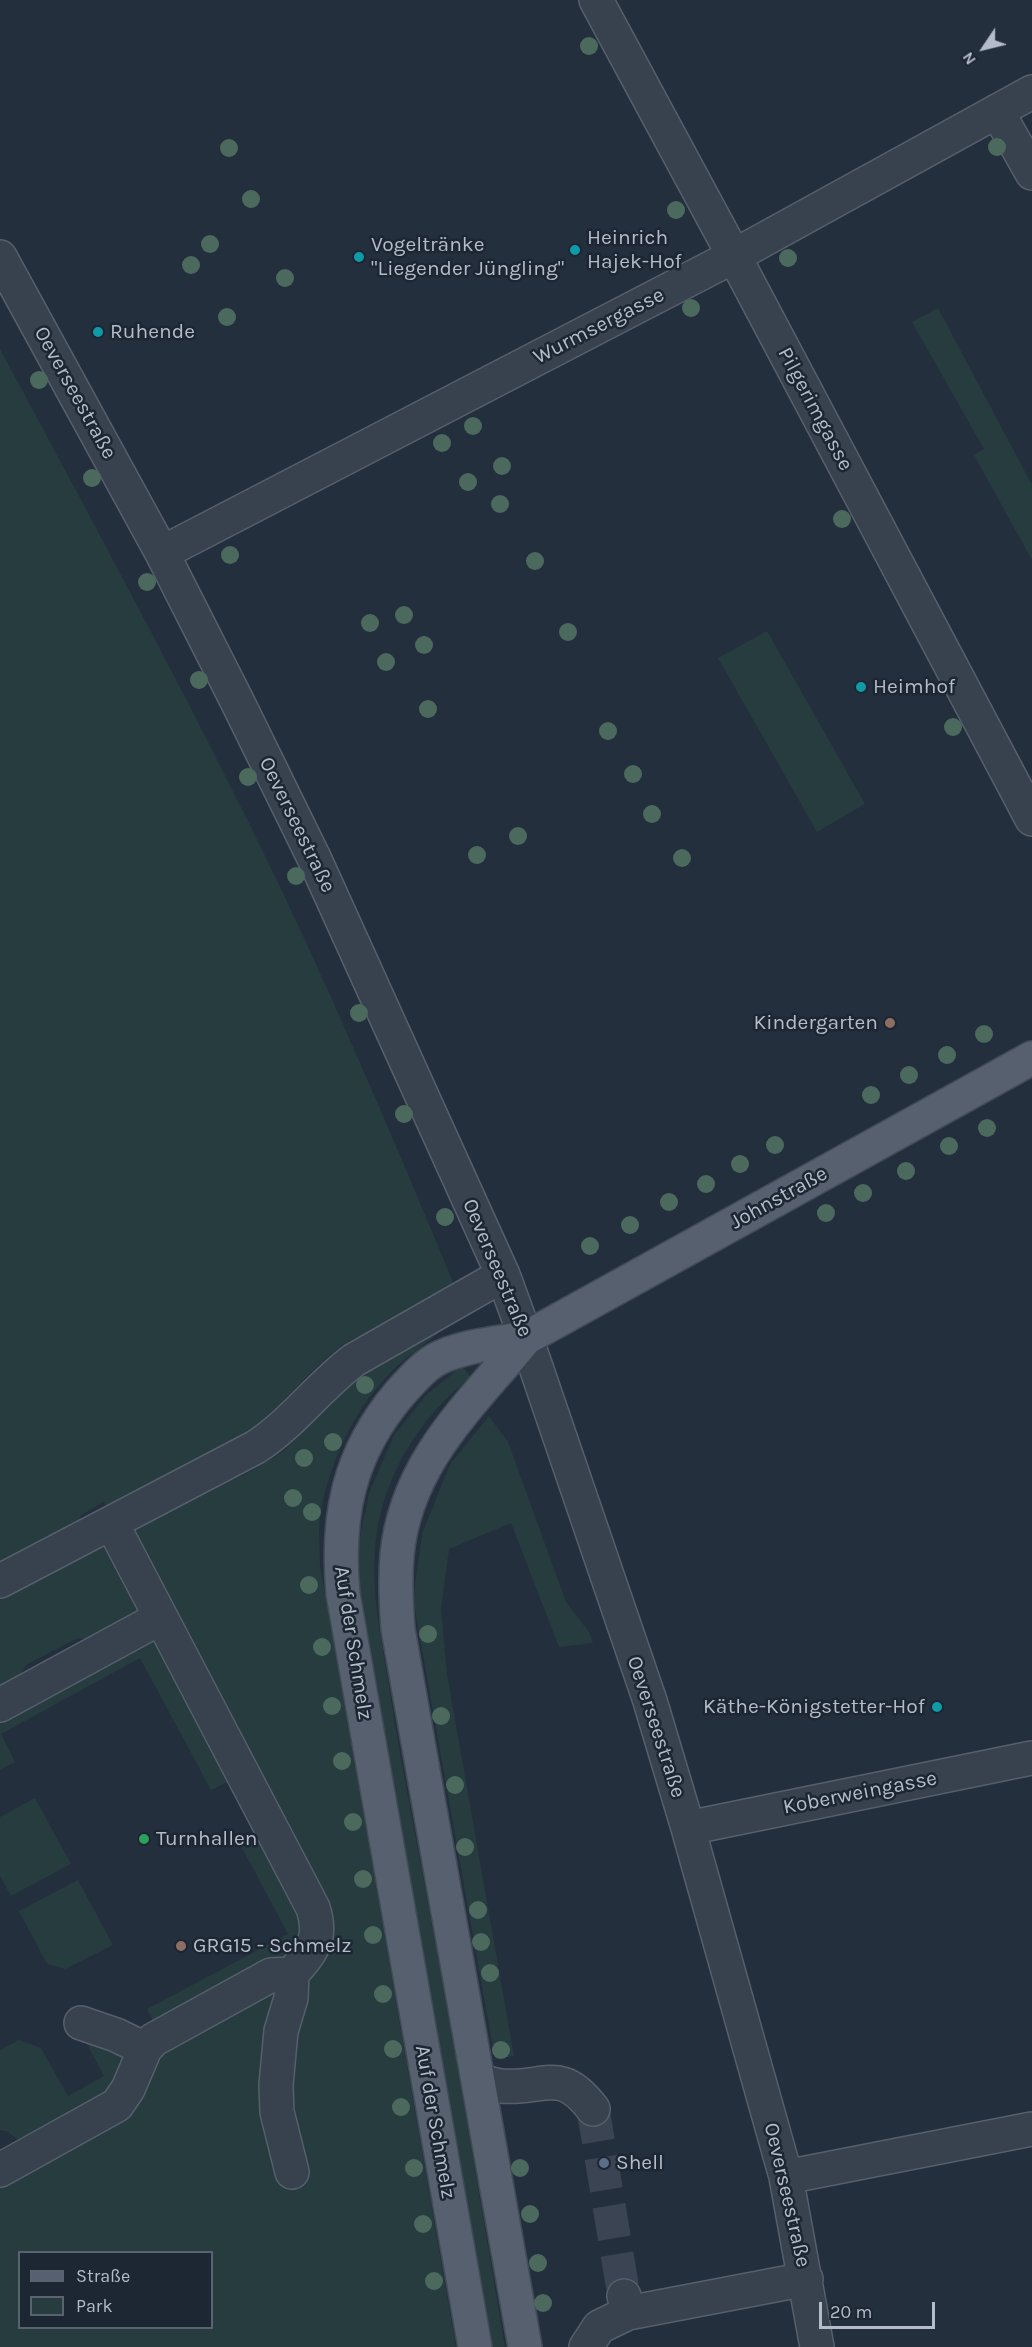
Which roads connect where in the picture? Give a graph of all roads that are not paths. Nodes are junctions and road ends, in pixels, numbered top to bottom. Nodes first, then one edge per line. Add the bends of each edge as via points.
1 (596, 0) edge
2 (1032, 92) edge
3 (997, 111) junction
4 (1032, 173) edge
5 (734, 256) junction
6 (0, 257) edge
7 (162, 553) junction
8 (1032, 819) edge
9 (1032, 1058) edge
10 (503, 1275) junction
11 (526, 1338) junction
12 (112, 1524) junction
13 (0, 1581) edge
14 (160, 1618) junction
15 (0, 1705) edge
16 (1032, 1758) edge
17 (688, 1828) junction
18 (292, 1974) junction
19 (81, 2023) dead end
20 (145, 2049) junction
21 (478, 2080) junction
22 (593, 2109) tunnel mouth
23 (1032, 2129) edge
24 (288, 2158) dead end
25 (0, 2170) edge
26 (786, 2176) junction
27 (806, 2279) junction
28 (475, 2347) edge
29 (525, 2347) edge
30 (586, 2347) edge
31 (818, 2347) edge

1 - 5 street, Pilgerimgasse
2 - 3 street, Wurmsergasse
3 - 4 street
3 - 5 street, Wurmsergasse
5 - 7 street, Wurmsergasse
5 - 8 street, Pilgerimgasse
6 - 7 street, Oeverseestraße
7 - 10 street, Oeverseestraße via 315,860
9 - 11 main road, Johnstraße
10 - 11 street, Oeverseestraße
10 - 12 street via 354,1360 335,1374 279,1432 256,1447
11 - 17 street, Oeverseestraße via 650,1701
11 - 21 main road via 432,1451 405,1515 396,1564 398,1629
11 - 28 main road, Auf der Schmelz via 459,1350 440,1357 415,1375 388,1407 364,1448 346,1494 341,1529 343,1594
12 - 13 street
12 - 14 street
14 - 15 street
14 - 18 street via 313,1908 318,1931 313,1949
16 - 17 street, Koberweingasse
17 - 26 street, Oeverseestraße
18 - 20 street via 271,1975 162,2034
18 - 24 street via 291,1998 276,2068 277,2112
19 - 20 street
20 - 25 street via 117,2105
21 - 22 street via 501,2086 560,2081 582,2094
21 - 29 main road
23 - 26 street
26 - 27 street, Oeverseestraße
27 - 30 street via 626,2305 599,2327
27 - 31 street, Oeverseestraße

